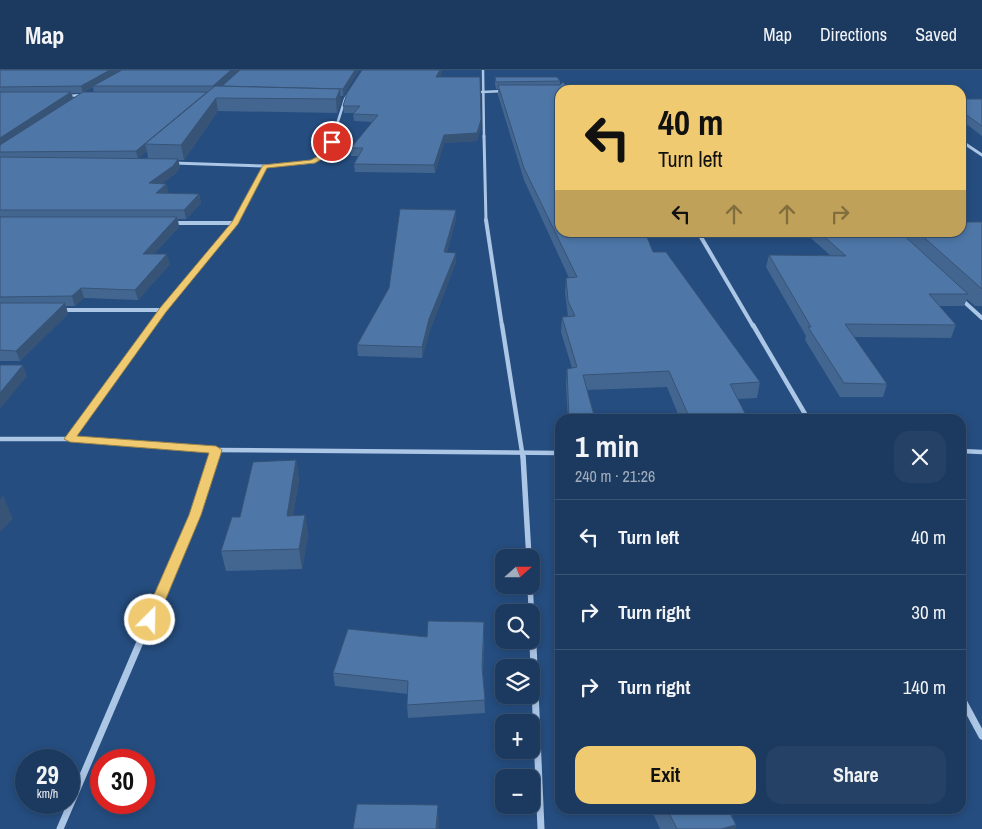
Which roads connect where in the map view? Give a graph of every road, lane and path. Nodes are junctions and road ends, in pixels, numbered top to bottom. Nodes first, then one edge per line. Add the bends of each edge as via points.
1 (483, 70) edge
2 (354, 84) edge
3 (511, 91) edge
4 (482, 92) junction
5 (57, 96) edge
6 (77, 100) edge
7 (966, 144) edge
8 (982, 155) edge
9 (168, 163) edge
10 (265, 166) junction
11 (166, 223) edge
12 (235, 223) junction
13 (701, 237) edge
14 (954, 292) edge
15 (58, 310) edge
16 (163, 310) junction
17 (982, 318) edge
18 (805, 414) edge
19 (0, 439) edge
20 (70, 439) junction
21 (216, 450) junction
22 (966, 451) edge
23 (982, 452) edge
24 (555, 453) edge
25 (523, 454) junction
26 (528, 549) edge
27 (530, 594) edge
28 (966, 707) edge
29 (982, 736) edge
30 (60, 829) edge
31 (541, 829) edge

1 - 4 street
2 - 10 street via 345,99 326,154 313,162
3 - 4 street
4 - 25 street via 486,231
5 - 6 street via 85,96
7 - 8 street
9 - 10 street
10 - 12 street
11 - 12 street
12 - 16 street
13 - 18 street
14 - 17 street
15 - 16 street
16 - 20 street
19 - 20 street
20 - 21 street
21 - 25 street
21 - 30 street via 195,515
22 - 23 street
24 - 25 street
25 - 26 street
27 - 31 street
28 - 29 street

